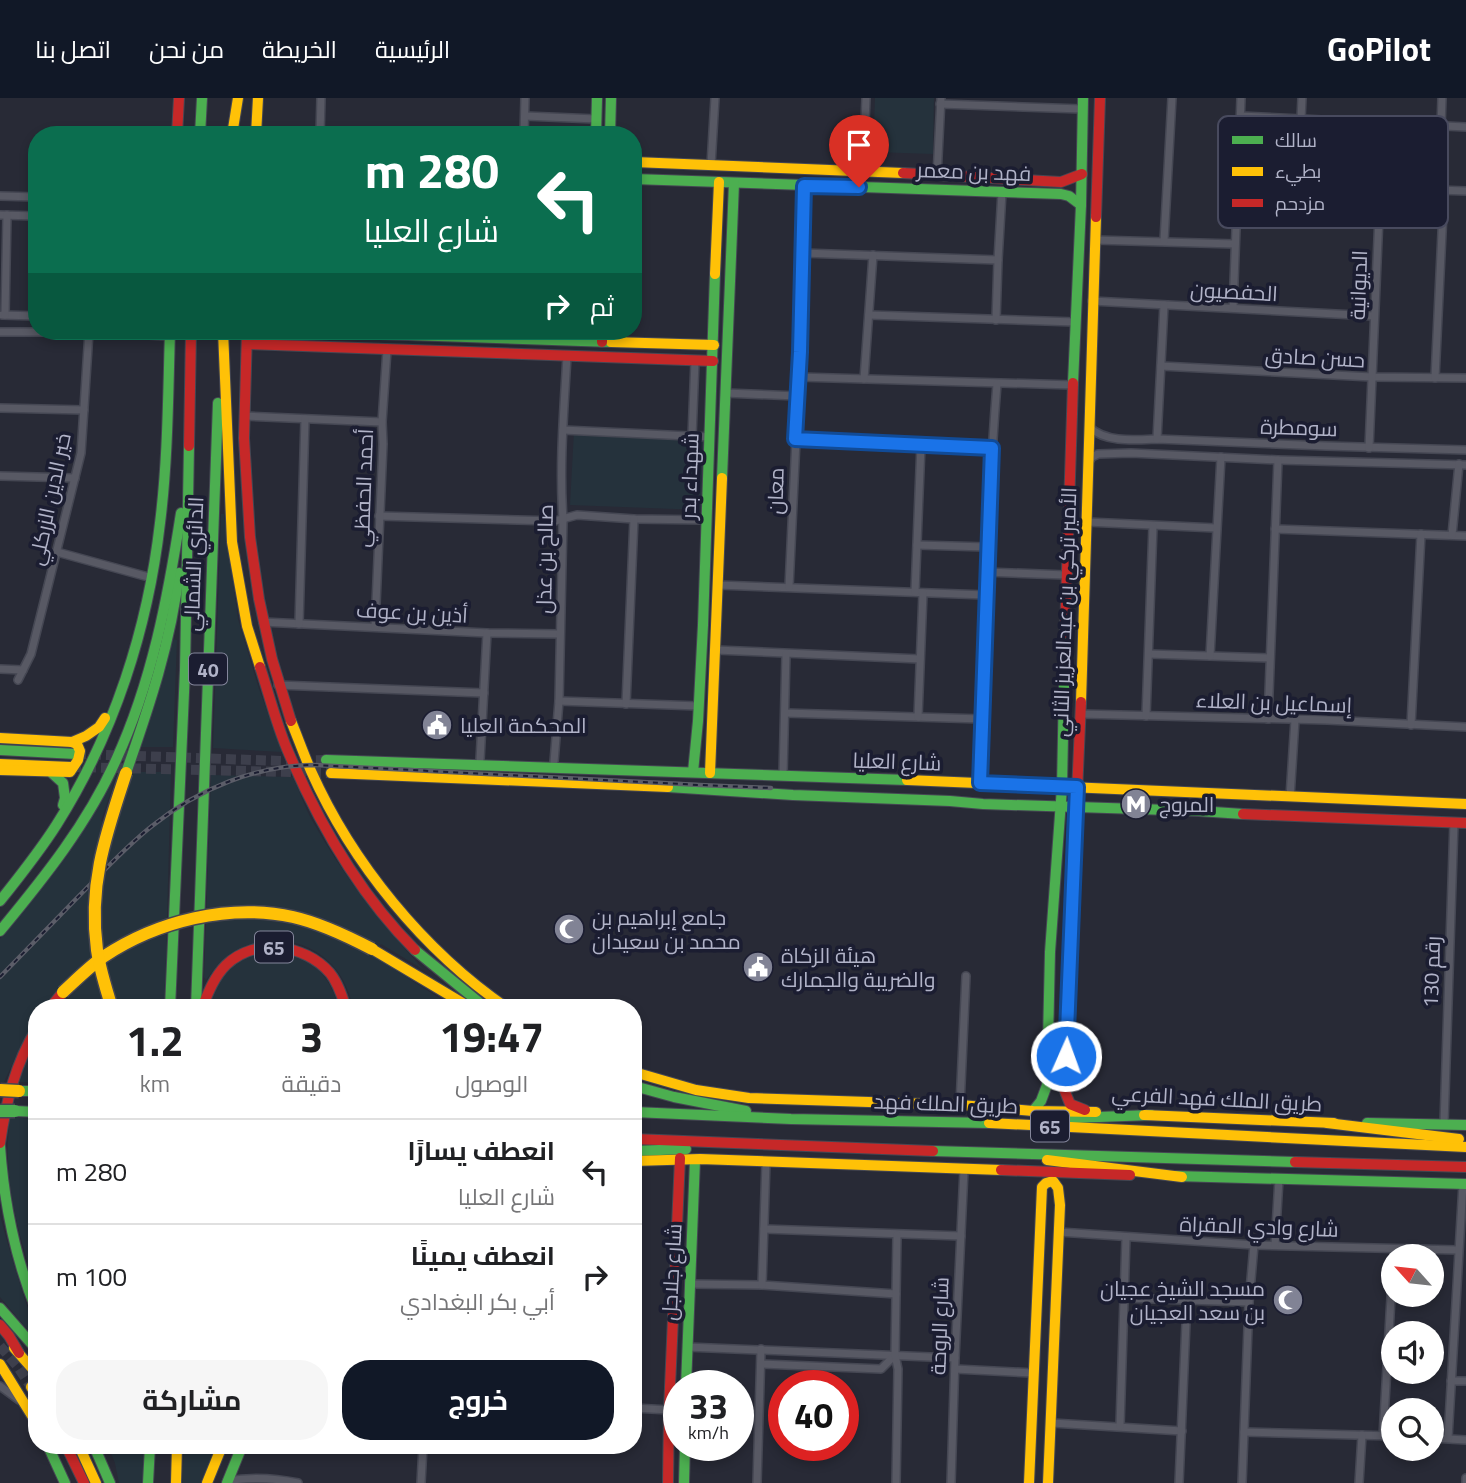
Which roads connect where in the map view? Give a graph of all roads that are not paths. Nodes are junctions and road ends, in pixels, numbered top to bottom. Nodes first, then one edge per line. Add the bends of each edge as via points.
1 (179, 98) edge
2 (231, 98) edge
3 (238, 98) edge
4 (258, 98) edge
5 (321, 98) edge
6 (525, 98) edge
7 (597, 98) edge
8 (611, 98) edge
9 (715, 98) edge
10 (866, 98) edge
11 (1100, 98) edge
12 (1172, 98) edge
13 (1241, 98) edge
14 (1302, 98) edge
15 (1442, 98) edge
16 (941, 101) edge
17 (201, 102) edge
18 (1010, 102) edge
19 (1083, 104) edge
20 (525, 116) junction
21 (1241, 116) edge
22 (1301, 116) edge
23 (1441, 116) edge
24 (596, 119) junction
25 (177, 126) edge
26 (200, 126) edge
27 (231, 126) edge
28 (233, 126) edge
29 (256, 126) edge
30 (320, 126) edge
31 (524, 126) edge
32 (596, 126) edge
33 (610, 126) edge
34 (1448, 126) edge
35 (1466, 127) edge
36 (642, 162) edge
37 (711, 165) junction
38 (864, 171) junction
39 (1082, 174) junction
40 (937, 176) junction
41 (642, 180) edge
42 (804, 186) junction
43 (719, 187) junction
44 (865, 187) junction
45 (734, 188) junction
46 (1061, 188) junction
47 (1448, 191) edge
48 (1466, 191) edge
49 (1002, 192) junction
50 (0, 196) edge
51 (28, 197) edge
52 (1081, 205) junction
53 (4, 215) edge
54 (28, 216) edge
55 (1237, 228) edge
56 (1378, 228) edge
57 (1442, 228) edge
58 (1095, 240) junction
59 (1164, 241) junction
60 (1236, 244) junction
61 (803, 253) junction
62 (873, 256) junction
63 (998, 260) junction
64 (1092, 301) junction
65 (1164, 305) junction
66 (1233, 309) junction
67 (2, 315) edge
68 (869, 315) junction
69 (28, 316) edge
70 (1374, 316) junction
71 (996, 320) junction
72 (1075, 322) junction
73 (0, 332) edge
74 (28, 332) edge
75 (1075, 338) junction
76 (642, 339) edge
77 (88, 340) edge
78 (169, 340) edge
79 (191, 340) edge
80 (222, 340) edge
81 (222, 340) edge
82 (247, 340) edge
83 (279, 340) edge
84 (469, 340) edge
85 (486, 340) edge
86 (1091, 342) junction
87 (713, 345) junction
88 (387, 350) junction
89 (463, 352) junction
90 (491, 353) junction
91 (567, 356) junction
92 (695, 361) junction
93 (713, 361) junction
94 (1074, 362) junction
95 (1090, 365) junction
96 (1161, 366) junction
97 (799, 377) junction
98 (1372, 377) junction
99 (1435, 378) junction
100 (864, 379) junction
101 (1466, 379) edge
102 (997, 384) junction
103 (1073, 385) junction
104 (725, 393) junction
105 (797, 396) junction
106 (694, 399) junction
107 (711, 399) junction
108 (0, 408) edge
109 (84, 410) junction
110 (245, 416) junction
111 (305, 419) junction
112 (382, 422) junction
113 (1089, 427) junction
114 (563, 430) junction
115 (692, 436) junction
116 (710, 437) junction
117 (795, 439) junction
118 (1157, 439) junction
119 (1130, 441) junction
120 (921, 445) junction
121 (992, 448) junction
122 (1369, 448) junction
123 (1466, 450) edge
124 (1131, 453) junction
125 (1221, 457) junction
126 (189, 458) junction
127 (1278, 460) junction
128 (709, 461) junction
129 (723, 462) junction
130 (1088, 463) junction
131 (1462, 465) edge
132 (0, 477) edge
133 (75, 478) junction
134 (722, 489) junction
135 (708, 490) junction
136 (379, 516) junction
137 (563, 519) junction
138 (634, 519) junction
139 (706, 520) junction
140 (1087, 522) junction
141 (1153, 526) junction
142 (1216, 528) junction
143 (1275, 528) junction
144 (1421, 534) junction
145 (1452, 535) junction
146 (1466, 536) edge
147 (917, 545) junction
148 (987, 547) junction
149 (57, 551) junction
150 (986, 572) junction
151 (1066, 575) junction
152 (152, 578) junction
153 (718, 585) junction
154 (789, 587) junction
155 (919, 592) junction
156 (986, 595) junction
157 (263, 622) junction
158 (299, 624) junction
159 (375, 627) junction
160 (487, 633) junction
161 (560, 634) junction
162 (716, 650) junction
163 (786, 654) junction
164 (1149, 654) junction
165 (1210, 656) junction
166 (1270, 658) junction
167 (920, 659) junction
168 (0, 669) edge
169 (23, 670) junction
170 (1063, 674) junction
171 (1082, 674) junction
172 (18, 680) dead end
173 (278, 685) junction
174 (484, 693) junction
175 (118, 696) junction
176 (559, 701) junction
177 (626, 704) junction
178 (699, 706) junction
179 (785, 713) junction
180 (1080, 714) junction
181 (1146, 716) junction
182 (919, 717) junction
183 (982, 719) junction
184 (1268, 719) junction
185 (1295, 720) junction
186 (705, 723) junction
187 (1411, 725) junction
188 (1466, 727) edge
189 (0, 738) edge
190 (74, 748) junction
191 (696, 749) junction
192 (710, 749) junction
193 (0, 750) edge
194 (480, 760) dead end
195 (554, 762) dead end
196 (0, 764) edge
197 (71, 767) tunnel mouth
198 (0, 770) edge
199 (41, 771) junction
200 (693, 772) junction
201 (710, 773) junction
202 (783, 775) junction
203 (1062, 781) junction
204 (1078, 782) junction
205 (980, 783) junction
206 (1290, 797) junction
207 (1466, 804) edge
208 (1059, 806) junction
209 (1077, 807) junction
210 (1460, 822) edge
211 (54, 827) junction
212 (0, 901) edge
213 (1053, 915) junction
214 (1071, 918) junction
215 (0, 931) edge
216 (965, 976) dead end
217 (57, 999) edge
218 (109, 999) edge
219 (170, 999) edge
220 (196, 999) edge
221 (205, 999) edge
222 (343, 999) edge
223 (456, 999) edge
224 (475, 999) edge
225 (495, 999) edge
226 (28, 1043) edge
227 (1047, 1052) junction
228 (1066, 1056) junction
229 (642, 1074) edge
230 (642, 1088) edge
231 (0, 1090) edge
232 (28, 1091) edge
233 (960, 1105) junction
234 (0, 1111) edge
235 (1032, 1111) junction
236 (1089, 1111) junction
237 (28, 1112) edge
238 (642, 1112) edge
239 (1151, 1115) junction
240 (791, 1119) junction
241 (962, 1122) junction
242 (1327, 1123) junction
243 (1444, 1124) junction
244 (1466, 1125) edge
245 (642, 1139) edge
246 (1466, 1140) edge
247 (0, 1144) edge
248 (784, 1146) junction
249 (1466, 1147) edge
250 (967, 1150) junction
251 (642, 1151) edge
252 (680, 1157) junction
253 (642, 1160) edge
254 (695, 1160) junction
255 (766, 1162) junction
256 (1466, 1167) edge
257 (964, 1170) junction
258 (1038, 1172) junction
259 (1068, 1174) junction
260 (1182, 1177) junction
261 (1279, 1179) junction
262 (1465, 1184) edge
263 (1042, 1187) junction
264 (679, 1189) junction
265 (695, 1189) junction
266 (1060, 1205) junction
267 (764, 1229) junction
268 (1059, 1231) junction
269 (897, 1235) junction
270 (961, 1236) junction
271 (1126, 1237) junction
272 (1254, 1245) junction
273 (1275, 1245) junction
274 (1444, 1250) edge
275 (1458, 1250) junction
276 (1381, 1251) edge
277 (689, 1284) junction
278 (762, 1285) junction
279 (28, 1286) edge
280 (896, 1294) junction
281 (1124, 1297) junction
282 (1187, 1300) junction
283 (1249, 1301) junction
284 (1390, 1307) edge
285 (0, 1308) edge
286 (0, 1325) edge
287 (0, 1334) edge
288 (28, 1338) edge
289 (687, 1347) junction
290 (761, 1349) junction
291 (19, 1353) junction
292 (895, 1355) junction
293 (955, 1358) junction
294 (1054, 1359) junction
295 (761, 1363) junction
296 (0, 1364) edge
297 (955, 1369) junction
298 (671, 1370) edge
299 (686, 1370) edge
300 (28, 1372) edge
301 (1033, 1372) junction
302 (1451, 1381) junction
303 (1466, 1381) edge
304 (1053, 1383) junction
305 (0, 1386) edge
306 (1385, 1398) edge
307 (28, 1408) joint
308 (642, 1408) edge
309 (663, 1410) edge
310 (1052, 1423) junction
311 (1120, 1426) junction
312 (1182, 1431) junction
313 (1244, 1432) junction
314 (1362, 1435) junction
315 (1381, 1436) edge
316 (1444, 1438) edge
317 (1448, 1438) junction
318 (1466, 1440) edge
319 (52, 1454) edge
320 (70, 1454) edge
321 (83, 1454) edge
322 (99, 1454) edge
323 (150, 1454) edge
324 (177, 1454) edge
325 (219, 1454) edge
326 (240, 1454) edge
327 (423, 1454) edge
328 (668, 1461) edge
329 (672, 1461) edge
330 (685, 1461) joint
331 (668, 1479) edge
332 (684, 1479) edge
333 (231, 1482) edge
334 (65, 1483) edge
335 (84, 1483) edge
336 (96, 1483) edge
337 (110, 1483) edge
338 (148, 1483) edge
339 (176, 1483) edge
340 (207, 1483) edge
341 (298, 1483) edge
342 (421, 1483) edge
343 (757, 1483) edge
344 (896, 1483) edge
345 (951, 1483) edge
346 (1029, 1483) edge
347 (1048, 1483) edge
348 (1179, 1483) edge
349 (1242, 1483) edge
350 (1359, 1483) edge

1 - 25 main road
2 - 27 main road
3 - 28 main road
4 - 29 main road
5 - 30 street
6 - 20 street
7 - 24 main road
8 - 33 main road
9 - 37 street
10 - 38 street
11 - 58 main road, الأمير تركي بن عبدالعزيز الثاني
12 - 59 street
13 - 21 street
14 - 22 street
15 - 23 street
16 - 18 street
16 - 40 street
17 - 26 main road
18 - 19 street
19 - 39 main road, الأمير تركي بن عبدالعزيز الثاني
20 - 24 street
20 - 31 street
24 - 32 main road
34 - 35 street
36 - 37 main road, فهد بن معمر
37 - 38 main road, فهد بن معمر
38 - 40 main road, فهد بن معمر
38 - 44 main road
39 - 46 main road, فهد بن معمر
39 - 52 main road, الأمير تركي بن عبدالعزيز الثاني
40 - 46 main road, فهد بن معمر
41 - 43 main road, فهد بن معمر
42 - 44 main road, فهد بن معمر
42 - 45 main road, فهد بن معمر
42 - 61 street, معان
43 - 45 main road, فهد بن معمر
43 - 87 main road, شهداء بدر
44 - 49 main road, فهد بن معمر
45 - 104 main road, شهداء بدر
46 - 49 main road, فهد بن معمر
46 - 52 main road, فهد بن معمر
47 - 48 street
49 - 63 street
50 - 51 street
52 - 72 main road, الأمير تركي بن عبدالعزيز الثاني
53 - 54 street
53 - 67 street
55 - 60 street
56 - 70 street, الديوانية
57 - 99 street
58 - 59 street
58 - 64 main road, الأمير تركي بن عبدالعزيز الثاني
59 - 60 street
60 - 66 street
61 - 62 street
61 - 97 street, معان
62 - 63 street
62 - 68 street
63 - 71 street
64 - 65 street, الحفصيون
64 - 86 main road, الأمير تركي بن عبدالعزيز الثاني
65 - 66 street, الحفصيون
65 - 96 street
66 - 70 street, الحفصيون
67 - 69 street
68 - 71 street
68 - 100 street
70 - 98 street, الديوانية
71 - 72 street
72 - 75 main road, الأمير تركي بن عبدالعزيز الثاني
73 - 74 street
75 - 86 main road via 1077,348 1084,352
75 - 94 main road, الأمير تركي بن عبدالعزيز الثاني
76 - 87 main road
77 - 109 street, خير الدين الزركلي
78 - 152 main road, الدائري الشمالي via 164,475
79 - 126 main road, الدائري الشمالي / 40
80 - 220 main road, الدائري الشمالي / 40
81 - 224 main road via 232,542 247,626 286,747 345,862 375,904 419,954
82 - 110 main road
83 - 88 main road
84 - 89 main road via 471,346
85 - 90 main road via 485,350
86 - 95 main road, الأمير تركي بن عبدالعزيز الثاني
87 - 93 main road, شهداء بدر
88 - 89 main road
88 - 112 street, أحمد الحفظي
89 - 90 main road
90 - 91 main road
91 - 92 main road
91 - 114 street, صالح بن عذل
92 - 93 main road
92 - 106 street
93 - 107 main road, شهداء بدر
94 - 95 main road via 1082,359
94 - 103 main road, الأمير تركي بن عبدالعزيز الثاني
95 - 113 main road, الأمير تركي بن عبدالعزيز الثاني
96 - 98 street, حسن صادق
96 - 118 street
97 - 100 street
97 - 105 street, معان
98 - 99 street, حسن صادق
98 - 122 street, الديوانية
99 - 101 street, حسن صادق
100 - 102 street
102 - 103 street
102 - 121 street
103 - 151 main road, الأمير تركي بن عبدالعزيز الثاني
104 - 105 street
104 - 129 main road, شهداء بدر
105 - 117 street, معان
106 - 107 street
106 - 115 street
107 - 116 main road, شهداء بدر
108 - 109 street
109 - 133 street, خير الدين الزركلي
110 - 111 street
110 - 157 main road via 249,531
111 - 112 street
111 - 158 street
112 - 136 street, أحمد الحفظي
113 - 119 street, سومطرة via 1098,434
113 - 130 main road, الأمير تركي بن عبدالعزيز الثاني
114 - 115 street
114 - 137 street, صالح بن عذل
115 - 116 street
116 - 128 main road, شهداء بدر
117 - 120 street
117 - 154 street, معان
118 - 119 street, سومطرة
118 - 122 street, سومطرة
119 - 124 street via 1125,445
120 - 121 street
120 - 147 street
121 - 148 street
122 - 123 street, سومطرة
124 - 125 street, سومطرة
124 - 130 street, سومطرة via 1098,454
125 - 127 street, سومطرة
125 - 142 street
126 - 215 main road via 164,615 126,737 82,821 43,880
126 - 218 main road, bridge via 177,591 167,641 99,867 97,938
126 - 219 main road, الدائري الشمالي / 40
127 - 131 street, سومطرة
127 - 143 street
128 - 129 main road via 715,471
128 - 135 main road, شهداء بدر
129 - 134 main road, شهداء بدر
130 - 140 main road, الأمير تركي بن عبدالعزيز الثاني
131 - 145 street
132 - 133 street
133 - 149 street, خير الدين الزركلي
134 - 135 main road via 713,480
134 - 153 main road, شهداء بدر
135 - 139 main road, شهداء بدر
136 - 137 street
136 - 159 street, أحمد الحفظي
137 - 138 street via 577,515
137 - 161 street, صالح بن عذل
138 - 139 street
138 - 177 street
139 - 178 main road, شهداء بدر
140 - 141 street
140 - 171 main road, الأمير تركي بن عبدالعزيز الثاني
141 - 142 street
141 - 164 street
142 - 165 street
143 - 144 street
143 - 166 street
144 - 145 street
144 - 187 street
145 - 146 street
147 - 148 street
147 - 155 street
148 - 150 street
149 - 152 street
149 - 169 street, خير الدين الزركلي via 32,654
150 - 151 street
150 - 156 street
151 - 170 main road, الأمير تركي بن عبدالعزيز الثاني
152 - 175 main road
153 - 154 street
153 - 162 main road, شهداء بدر
154 - 155 street
155 - 156 street
155 - 167 street
156 - 183 street
157 - 158 street, أذين بن عوف
157 - 173 main road
158 - 159 street, أذين بن عوف
159 - 160 street, أذين بن عوف
160 - 161 street, أذين بن عوف
160 - 174 street
161 - 176 street, صالح بن عذل
162 - 163 street
162 - 186 main road, شهداء بدر
163 - 167 street
163 - 179 street
164 - 165 street
164 - 181 street
165 - 166 street
166 - 184 street
167 - 182 street
168 - 169 street
169 - 172 street, خير الدين الزركلي
170 - 171 main road via 1070,684
170 - 203 main road, الأمير تركي بن عبدالعزيز الثاني
171 - 180 main road, الأمير تركي بن عبدالعزيز الثاني
173 - 174 street
173 - 225 main road via 318,788 358,857 441,955
174 - 194 street
175 - 190 main road via 99,727
175 - 211 main road via 100,741
176 - 177 street
176 - 195 street, صالح بن عذل
177 - 178 street
178 - 186 main road, شهداء بدر
179 - 182 street
179 - 202 street
180 - 181 street, إسماعيل بن العلاء
180 - 204 main road, الأمير تركي بن عبدالعزيز الثاني
181 - 184 street, إسماعيل بن العلاء
182 - 183 street
183 - 205 street
184 - 185 street, إسماعيل بن العلاء
185 - 187 street, إسماعيل بن العلاء
185 - 206 street
186 - 191 main road, شهداء بدر
186 - 192 main road, شهداء بدر
187 - 188 street, إسماعيل بن العلاء
189 - 190 main road
190 - 193 main road
190 - 199 main road via 78,744 80,752 70,772
191 - 192 main road via 703,753
191 - 200 main road, شهداء بدر
192 - 201 main road, شهداء بدر
196 - 197 main road
198 - 199 main road
199 - 211 main road via 54,774 65,790
200 - 201 main road, شارع العليا
200 - 208 main road, شارع العليا via 329,766 793,795
201 - 202 main road, شارع العليا
202 - 205 main road, شارع العليا
203 - 204 main road, شارع العليا
203 - 205 main road, شارع العليا
203 - 208 main road, الأمير تركي بن عبدالعزيز الثاني
204 - 206 main road, شارع العليا
204 - 209 main road, الأمير تركي بن عبدالعزيز الثاني
206 - 207 main road, شارع العليا
208 - 209 main road, شارع العليا
208 - 213 main road, الأمير تركي بن عبدالعزيز الثاني
209 - 210 main road, شارع العليا
209 - 214 main road, الأمير تركي بن عبدالعزيز الثاني
210 - 243 street, رقم 130
211 - 212 main road
213 - 214 main road via 1063,909
213 - 227 main road, الأمير تركي بن عبدالعزيز الثاني
214 - 228 main road, الأمير تركي بن عبدالعزيز الثاني
216 - 233 street
217 - 223 main road, bridge via 74,979 123,944 163,926 241,913 289,916 342,933
221 - 222 main road, 65 via 228,963 270,946 296,950 324,966 338,983
226 - 247 main road via 9,1087
227 - 228 main road via 1055,1076 1062,1074
227 - 235 main road, الأمير تركي بن عبدالعزيز الثاني via 1047,1085
228 - 236 main road, الأمير تركي بن عبدالعزيز الثاني via 1067,1102
229 - 233 main road, طريق الملك فهد الفرعي via 696,1090 749,1098
230 - 240 main road
231 - 232 main road, bridge
233 - 235 main road, طريق الملك فهد الفرعي
234 - 237 main road, bridge
235 - 236 main road, طريق الملك فهد الفرعي
236 - 239 main road, طريق الملك فهد الفرعي
238 - 240 main road, طريق الملك فهد / 65
239 - 241 main road
239 - 242 main road, طريق الملك فهد الفرعي
240 - 241 main road, طريق الملك فهد / 65
241 - 249 main road, طريق الملك فهد / 65
242 - 243 main road, طريق الملك فهد الفرعي
242 - 246 main road
243 - 244 main road, طريق الملك فهد الفرعي
245 - 248 main road, 65
247 - 279 main road via 6,1213
248 - 250 main road, 65
248 - 251 main road
250 - 256 main road, 65
250 - 260 main road
252 - 253 main road
252 - 254 main road
252 - 264 main road, شارع جلاجل
254 - 255 main road
254 - 265 main road, شارع جلاجل
255 - 257 main road
255 - 267 street
257 - 258 main road
257 - 270 street, شارع الروحة
258 - 259 main road
258 - 263 main road
259 - 260 main road
259 - 266 main road via 1060,1184
260 - 261 main road
261 - 262 main road
261 - 273 street
262 - 275 street
263 - 266 main road via 1053,1181 1056,1184
263 - 301 main road
264 - 265 main road via 687,1185
264 - 298 main road, شارع جلاجل
265 - 277 main road, شارع جلاجل
266 - 268 main road
267 - 269 street
267 - 278 street
268 - 271 street, شارع وادي المقراة
268 - 294 main road
269 - 270 street
269 - 280 street
270 - 293 street, شارع الروحة
271 - 272 street, شارع وادي المقراة
271 - 281 street
272 - 273 street, شارع وادي المقراة
272 - 283 street
273 - 276 street, شارع وادي المقراة
274 - 275 street, شارع وادي المقراة
275 - 302 street
277 - 278 street
277 - 289 main road, شارع جلاجل
278 - 280 street
280 - 292 street
281 - 282 street
281 - 311 street
282 - 283 street
282 - 312 street
283 - 313 street
284 - 306 street
285 - 288 main road
286 - 291 main road
287 - 291 main road
289 - 290 street
289 - 299 main road, شارع جلاجل
290 - 292 street
290 - 295 street
291 - 300 main road
292 - 293 street
292 - 295 street via 881,1369
292 - 344 street
293 - 297 street, شارع الروحة
294 - 301 main road via 1045,1370
294 - 304 main road
295 - 343 street
296 - 307 main road
297 - 301 street
297 - 345 street, شارع الروحة
301 - 304 main road via 1037,1378 1048,1376
301 - 346 main road
302 - 303 street
302 - 317 street
304 - 310 main road
305 - 307 street
308 - 309 street
310 - 311 street
310 - 347 main road
311 - 312 street
312 - 348 street
313 - 314 street
313 - 349 street
314 - 315 street
314 - 350 street
316 - 317 street
317 - 318 street
319 - 334 main road
320 - 335 main road
321 - 336 main road
322 - 337 main road
323 - 338 main road
324 - 339 main road
325 - 340 main road
326 - 333 main road
327 - 342 street
328 - 331 main road, شارع جلاجل
329 - 330 main road
330 - 332 main road
331 - 332 main road via 675,1468
333 - 341 street via 246,1478

